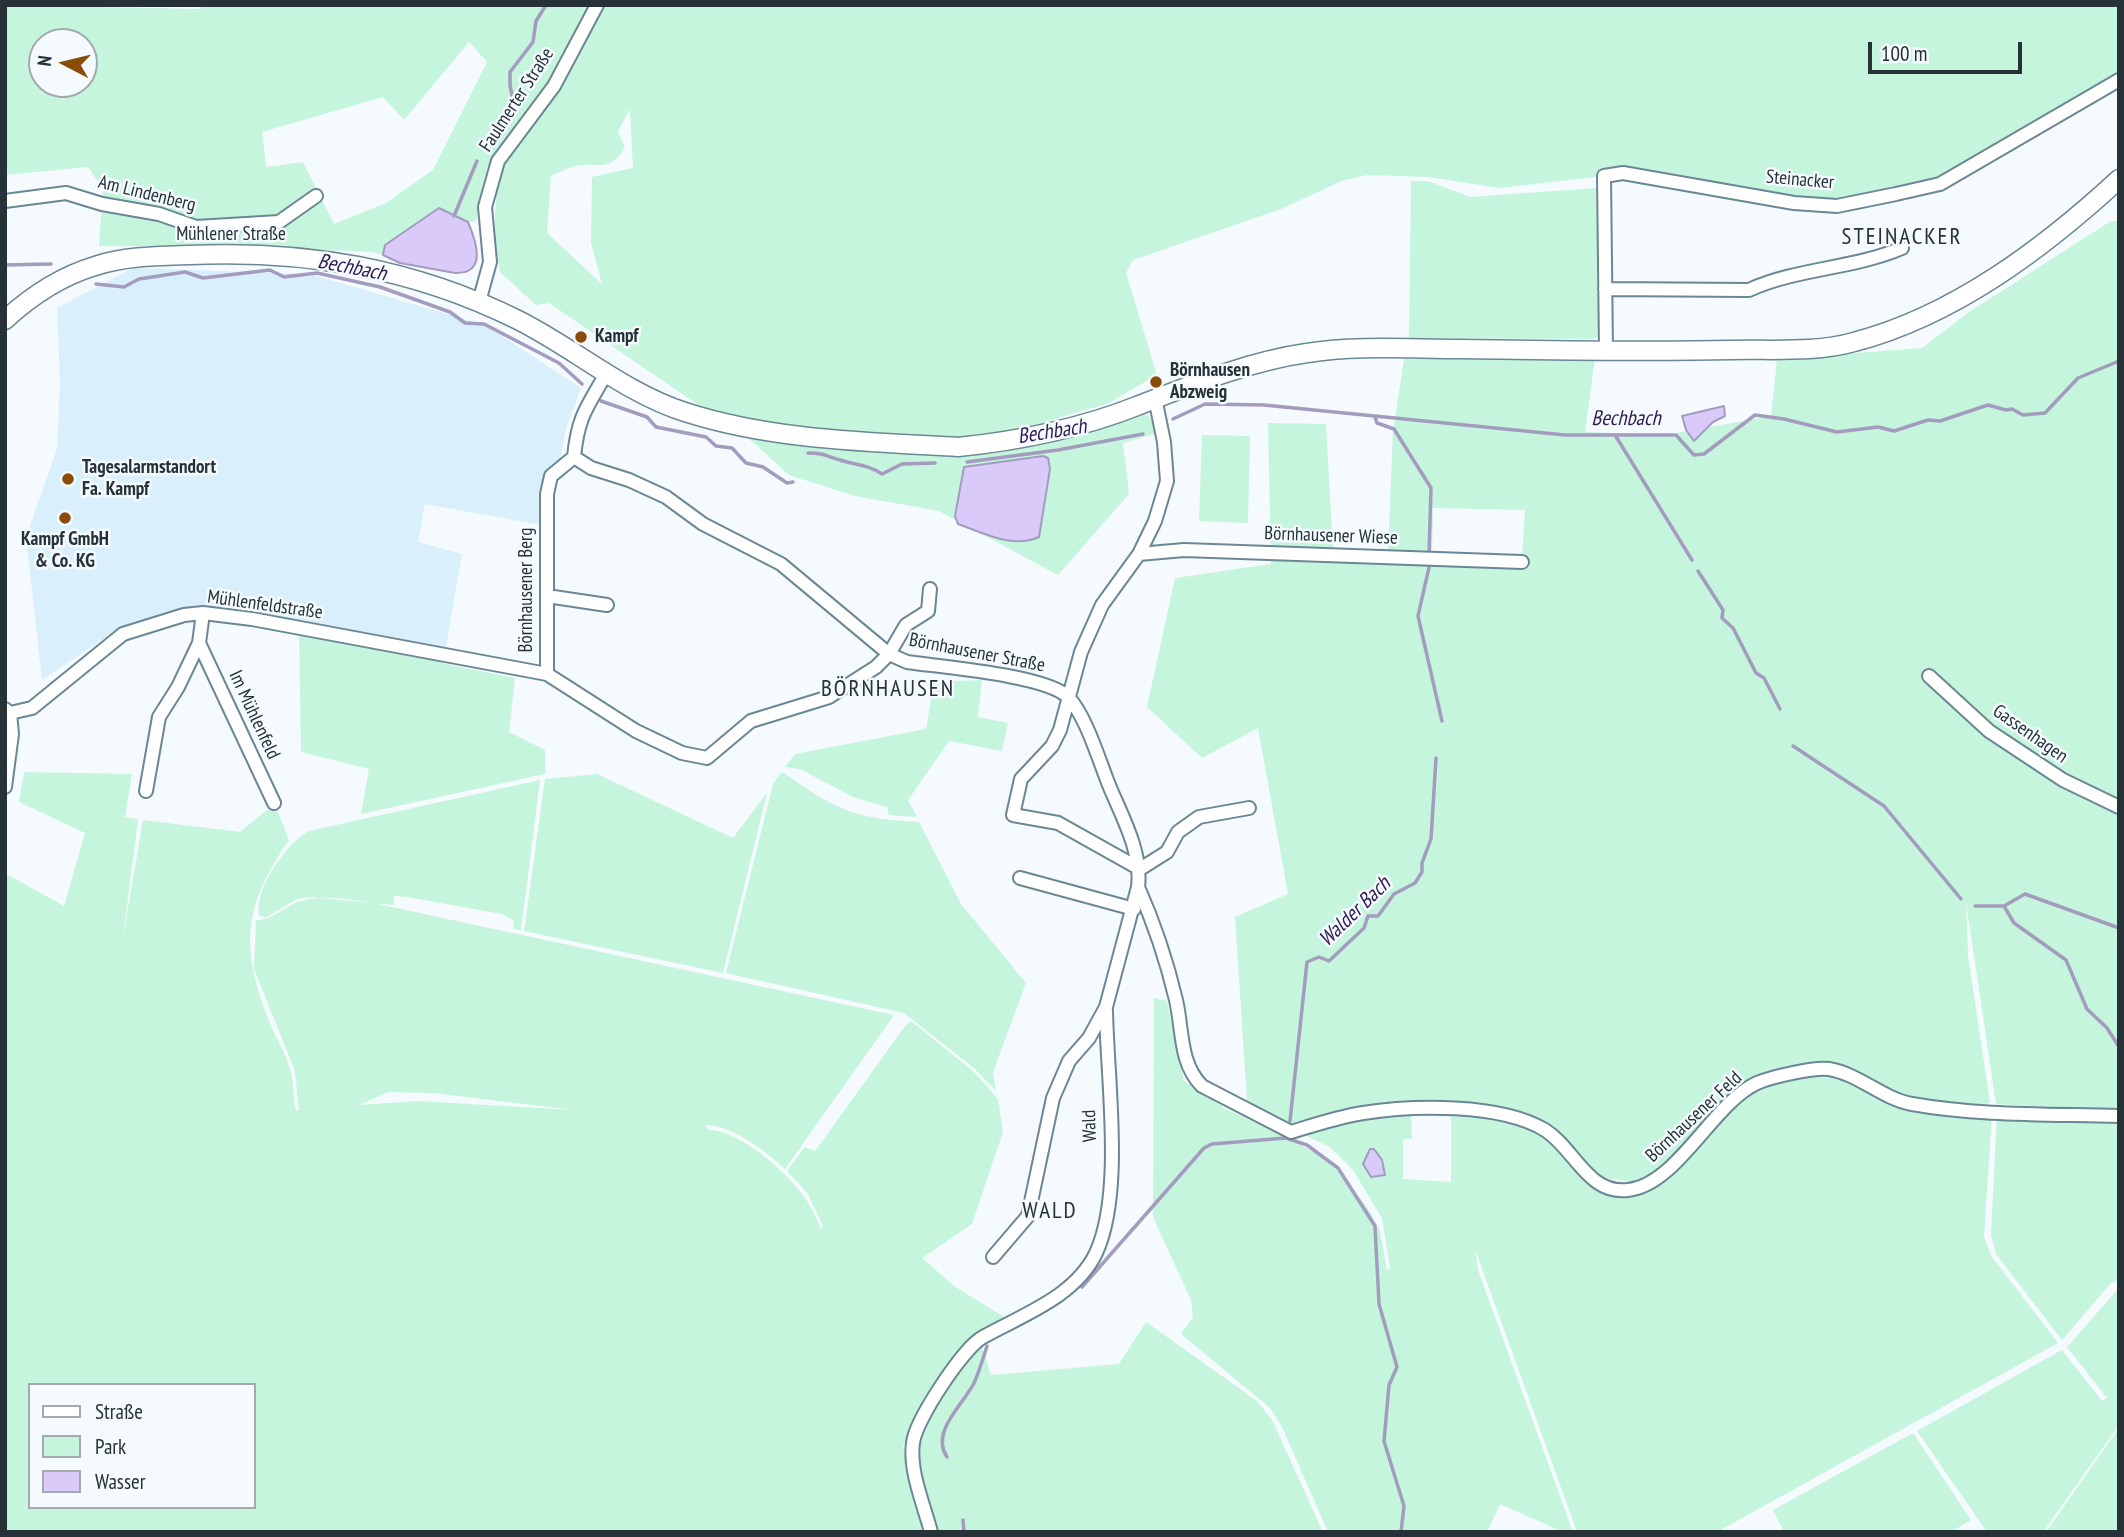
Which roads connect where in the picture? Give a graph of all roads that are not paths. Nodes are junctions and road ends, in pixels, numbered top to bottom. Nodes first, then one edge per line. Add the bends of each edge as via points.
1 (597, 5) edge
2 (2119, 80) edge
3 (2119, 179) edge
4 (316, 197) dead end
5 (5, 201) edge
6 (1902, 248) dead end
7 (1605, 289) junction
8 (479, 302) junction
9 (5, 320) edge
10 (1606, 350) junction
11 (611, 374) junction
12 (1154, 398) junction
13 (574, 457) junction
14 (1139, 554) junction
15 (1522, 562) dead end
16 (930, 589) dead end
17 (547, 596) junction
18 (607, 605) dead end
19 (203, 613) junction
20 (199, 643) junction
21 (889, 654) junction
22 (547, 674) junction
23 (1929, 676) dead end
24 (1068, 697) junction
25 (8, 711) edge
26 (5, 787) edge
27 (146, 790) dead end
28 (274, 803) dead end
29 (2119, 807) edge
30 (1249, 808) dead end
31 (1140, 869) junction
32 (1020, 878) dead end
33 (1138, 887) junction
34 (1134, 909) junction
35 (1106, 1007) junction
36 (2119, 1116) edge
37 (993, 1257) dead end
38 (931, 1532) edge

1 - 8 street, Faulmerter Straße via 554,86 498,161 485,207 490,262
2 - 7 street, Steinacker via 1940,184 1837,206 1794,203 1623,173 1604,176
3 - 10 main road via 2039,246 1998,273 1935,312 1880,335 1850,344 1791,349
4 - 5 street, Am Lindenberg via 279,222 196,227 66,193
6 - 7 street via 1875,260 1766,282 1749,290
7 - 10 street, Steinacker
8 - 9 main road, Mühlener Straße via 370,268 255,252 143,257 96,265 40,292
8 - 11 main road, Mühlener Straße
10 - 12 main road, Mühlener Straße via 1308,353
11 - 12 main road, Mühlener Straße via 682,411 713,420 796,433 958,447 1085,422
11 - 13 street via 588,401 577,427
12 - 14 street via 1167,481
13 - 17 street, Börnhausener Berg via 551,476 547,494
13 - 21 street, Börnhausener Straße via 666,497 703,524 781,564
14 - 15 street, Börnhausener Wiese via 1184,550
14 - 24 street via 1102,605
16 - 21 street via 928,611 906,625
17 - 18 street
17 - 22 street, Börnhausener Berg
19 - 20 street
19 - 22 street, Mühlenfeldstraße
19 - 25 street, Mühlenfeldstraße via 123,634 32,708
20 - 27 street via 159,717
20 - 28 street, Im Mühlenfeld
21 - 22 street, Börnhausener Berg via 829,697 751,721 707,758 682,753 636,731
21 - 24 street, Börnhausener Straße via 907,662 1026,679
23 - 29 street, Gassenhagen via 1989,732 2063,780
24 - 31 street via 1119,807
24 - 31 street via 1052,746 1021,779 1013,815 1058,823
25 - 26 street via 12,734
30 - 31 street via 1199,817 1178,832 1167,852
31 - 33 street
32 - 34 street
33 - 34 street
33 - 36 street, Börnhausener Feld via 1176,1000 1184,1053 1193,1077 1291,1132 1363,1113 1471,1109 1546,1131 1591,1179 1627,1191 1651,1183 1756,1084 1787,1075 1828,1069 1909,1104
34 - 35 street
35 - 37 street, Wald via 1069,1061 1053,1097 1028,1216
35 - 38 street, Wald via 1109,1219 1095,1255 1068,1289 978,1340 951,1374 913,1441

